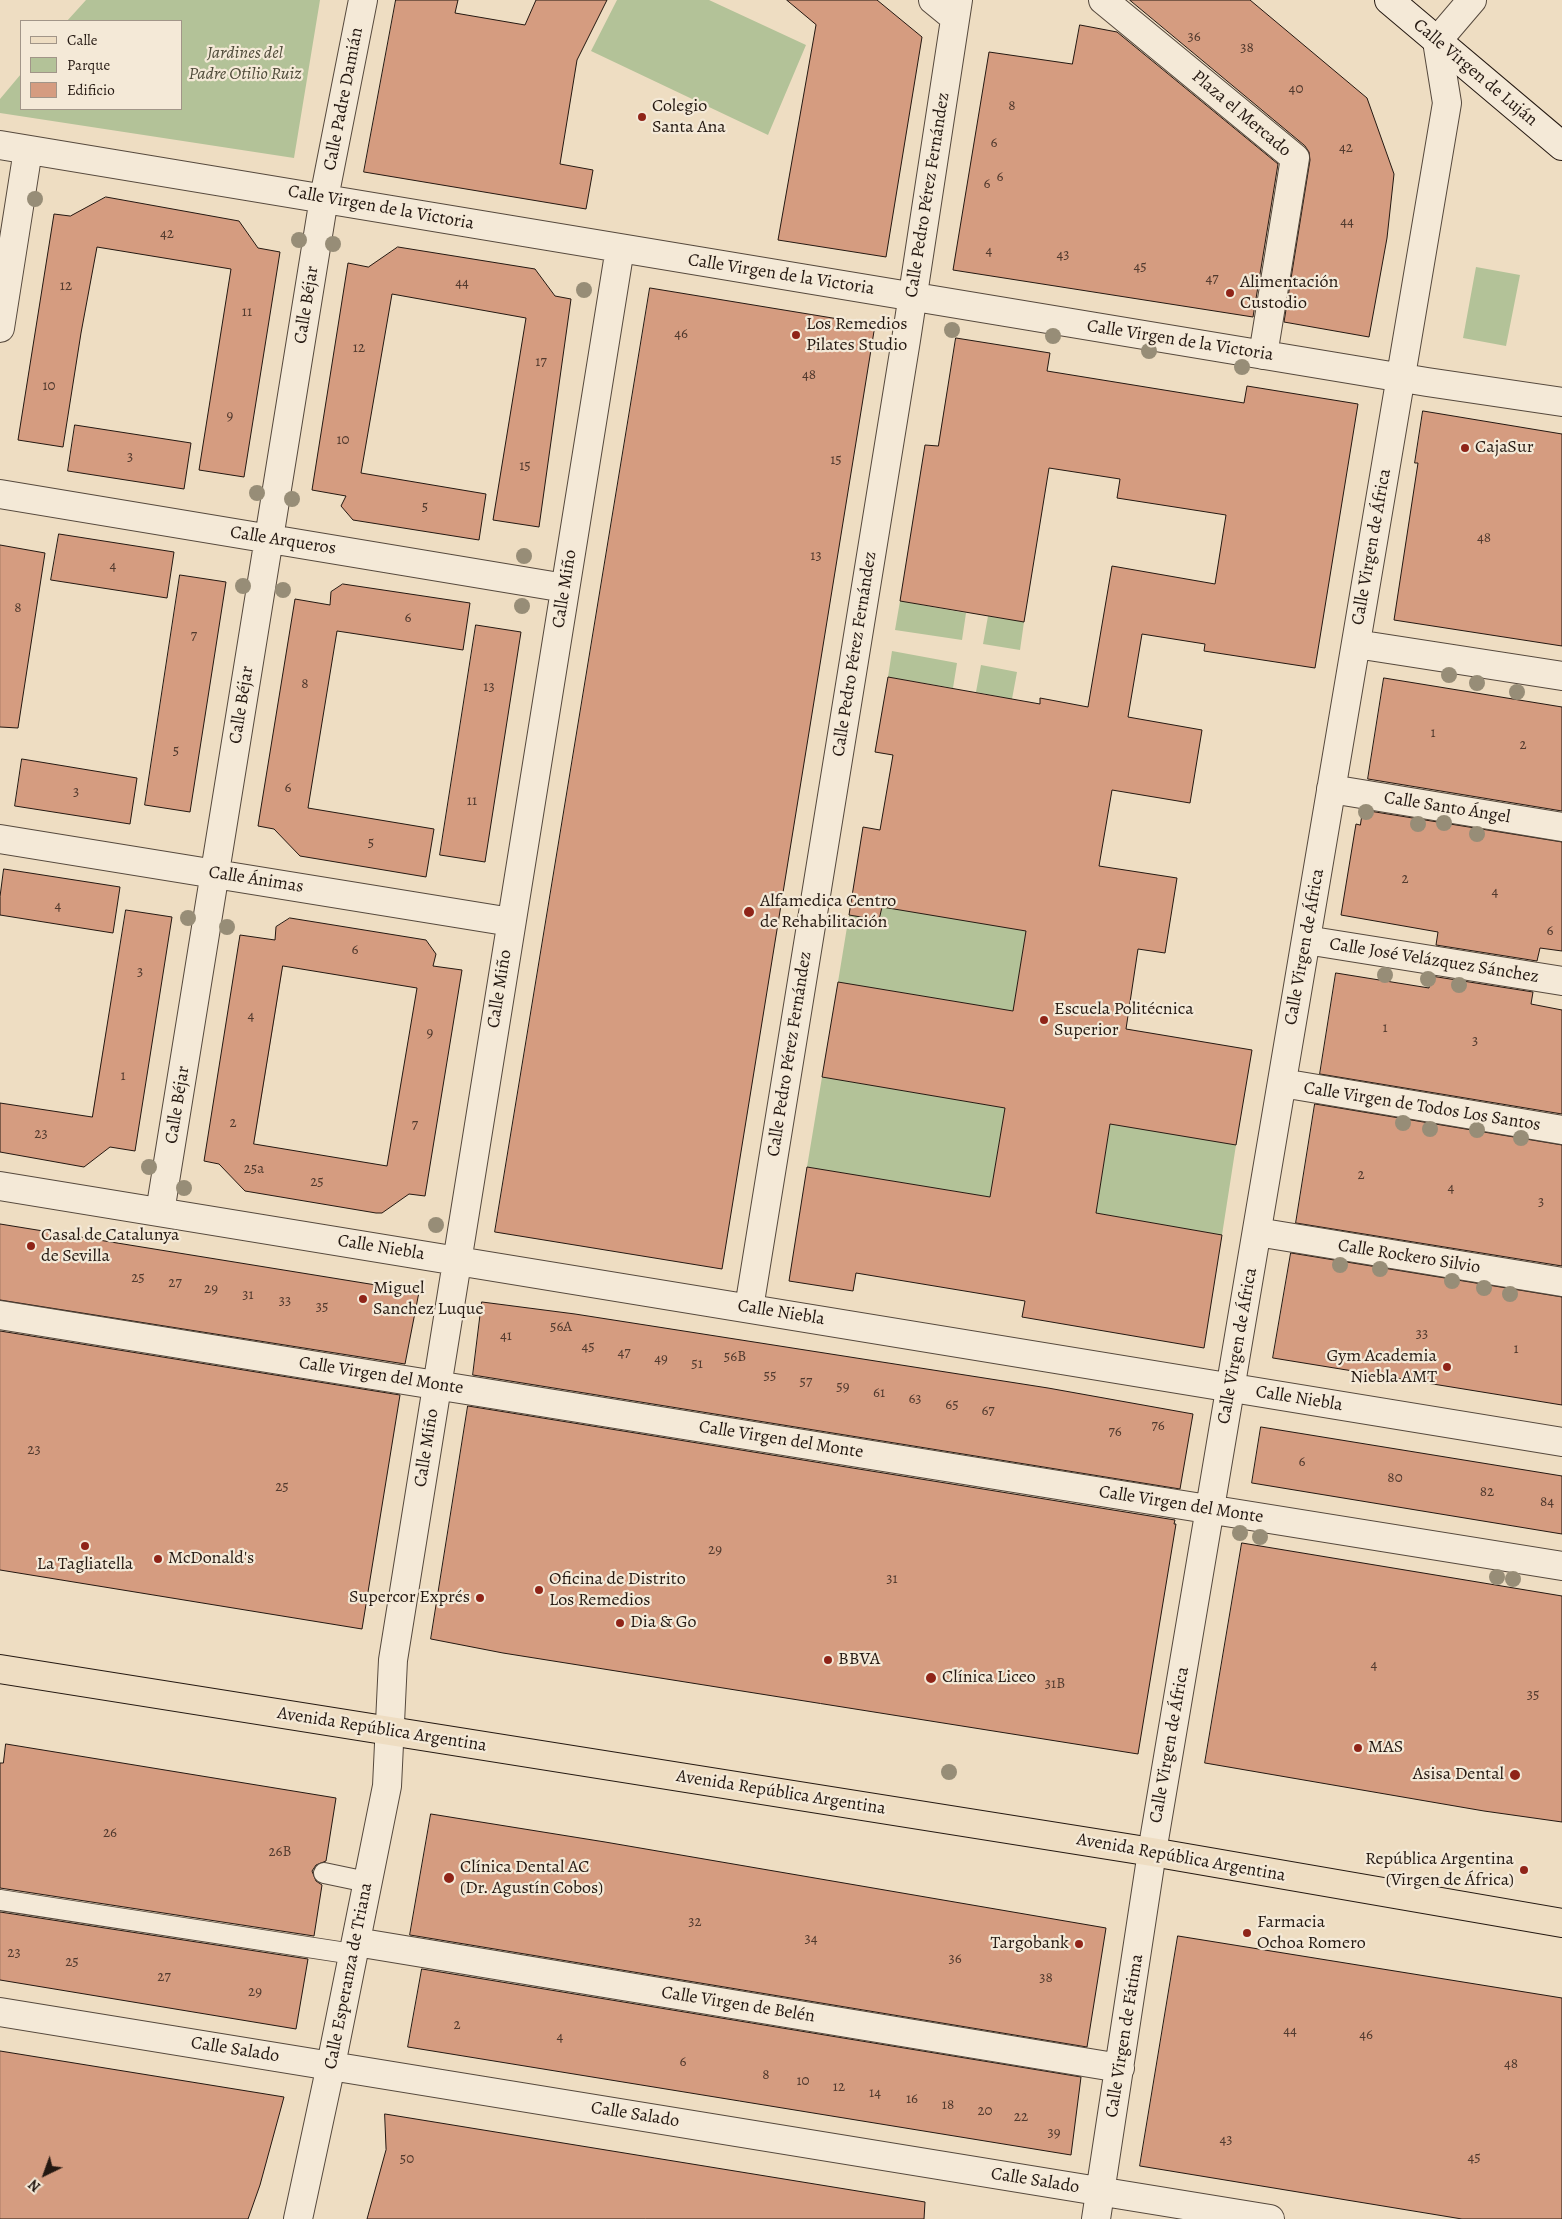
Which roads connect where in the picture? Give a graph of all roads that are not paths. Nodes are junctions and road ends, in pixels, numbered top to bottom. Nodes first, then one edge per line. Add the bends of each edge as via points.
1 (363, 0) edge
2 (933, 0) edge
3 (1103, 0) edge
4 (1389, 0) edge
5 (1472, 0) edge
6 (956, 9) edge
7 (1437, 41) junction
8 (0, 145) edge
9 (1562, 146) edge
10 (28, 150) junction
11 (324, 198) junction
12 (620, 248) junction
13 (913, 296) junction
14 (0, 328) edge
15 (1263, 354) junction
16 (1400, 377) junction
17 (1562, 402) edge
18 (0, 494) edge
19 (270, 539) junction
20 (565, 588) junction
21 (1356, 644) junction
22 (1562, 676) edge
23 (1331, 789) junction
24 (1562, 826) edge
25 (0, 839) edge
26 (215, 874) junction
27 (511, 922) junction
28 (1306, 940) junction
29 (1562, 981) edge
30 (1282, 1083) junction
31 (1562, 1130) edge
32 (0, 1186) edge
33 (160, 1212) junction
34 (1257, 1232) junction
35 (457, 1261) junction
36 (1562, 1282) edge
37 (749, 1308) junction
38 (0, 1315) edge
39 (437, 1385) junction
40 (1231, 1388) junction
41 (1562, 1442) edge
42 (1210, 1510) junction
43 (1562, 1566) edge
44 (0, 1669) edge
45 (390, 1731) junction
46 (1152, 1852) junction
47 (324, 1873) dead end
48 (367, 1882) junction
49 (0, 1900) edge
50 (1562, 1923) edge
51 (355, 1948) junction
52 (0, 2012) edge
53 (331, 2065) junction
54 (1120, 2068) junction
55 (1101, 2192) junction
56 (298, 2219) edge
57 (1096, 2219) edge
58 (1270, 2219) edge

1 - 11 street, Calle Padre Damián
2 - 6 street
3 - 15 street, Plaza el Mercado via 1295,158
4 - 7 street, Calle Virgen de Luján
5 - 7 street
6 - 13 street, Calle Pedro Pérez Fernández
7 - 9 street, Calle Virgen de Luján
7 - 16 street, Calle Virgen de África via 1447,103
8 - 10 street, Calle Virgen de la Victoria
10 - 11 street, Calle Virgen de la Victoria
10 - 14 street
11 - 12 street, Calle Virgen de la Victoria
11 - 19 street, Calle Béjar
12 - 13 street, Calle Virgen de la Victoria
12 - 20 street, Calle Miño
13 - 15 street, Calle Virgen de la Victoria
13 - 37 street, Calle Pedro Pérez Fernández
15 - 16 street, Calle Virgen de la Victoria
16 - 17 street, Calle Virgen de la Victoria
16 - 21 street, Calle Virgen de África
18 - 19 street, Calle Arqueros
19 - 20 street, Calle Arqueros
19 - 26 street, Calle Béjar
20 - 27 street, Calle Miño
21 - 22 street
21 - 23 street, Calle Virgen de África
23 - 24 street, Calle Santo Ángel
23 - 28 street, Calle Virgen de África
25 - 26 street, Calle Ánimas
26 - 27 street, Calle Ánimas
26 - 33 street, Calle Béjar
27 - 35 street, Calle Miño
28 - 29 street, Calle José Velázquez Sánchez
28 - 30 street, Calle Virgen de África
30 - 31 street, Calle Virgen de Todos Los Santos
30 - 34 street, Calle Virgen de África
32 - 33 street, Calle Niebla
33 - 35 street, Calle Niebla
34 - 36 street, Calle Rockero Silvio
34 - 40 street, Calle Virgen de África
35 - 37 street, Calle Niebla
35 - 39 street, Calle Miño
37 - 40 street, Calle Niebla
38 - 39 street, Calle Virgen del Monte
39 - 42 street, Calle Virgen del Monte
39 - 45 street, Calle Miño via 392,1660
40 - 41 street, Calle Niebla
40 - 42 street, Calle Virgen de África
42 - 43 street, Calle Virgen del Monte
42 - 46 street, Calle Virgen de África
44 - 45 main road, Avenida República Argentina
45 - 46 main road, Avenida República Argentina
45 - 48 street, Calle Esperanza de Triana via 387,1786
46 - 50 main road, Avenida República Argentina
46 - 54 street, Calle Virgen de Fátima
47 - 48 lane
48 - 51 street, Calle Esperanza de Triana
49 - 51 lane
51 - 53 street, Calle Esperanza de Triana
51 - 54 street, Calle Virgen de Belén
52 - 53 street, Calle Salado
53 - 55 street, Calle Salado
53 - 56 street, Calle Esperanza de Triana
54 - 55 street, Calle Virgen de Fátima
55 - 57 street, Calle Virgen de Fátima
55 - 58 street, Calle Salado

